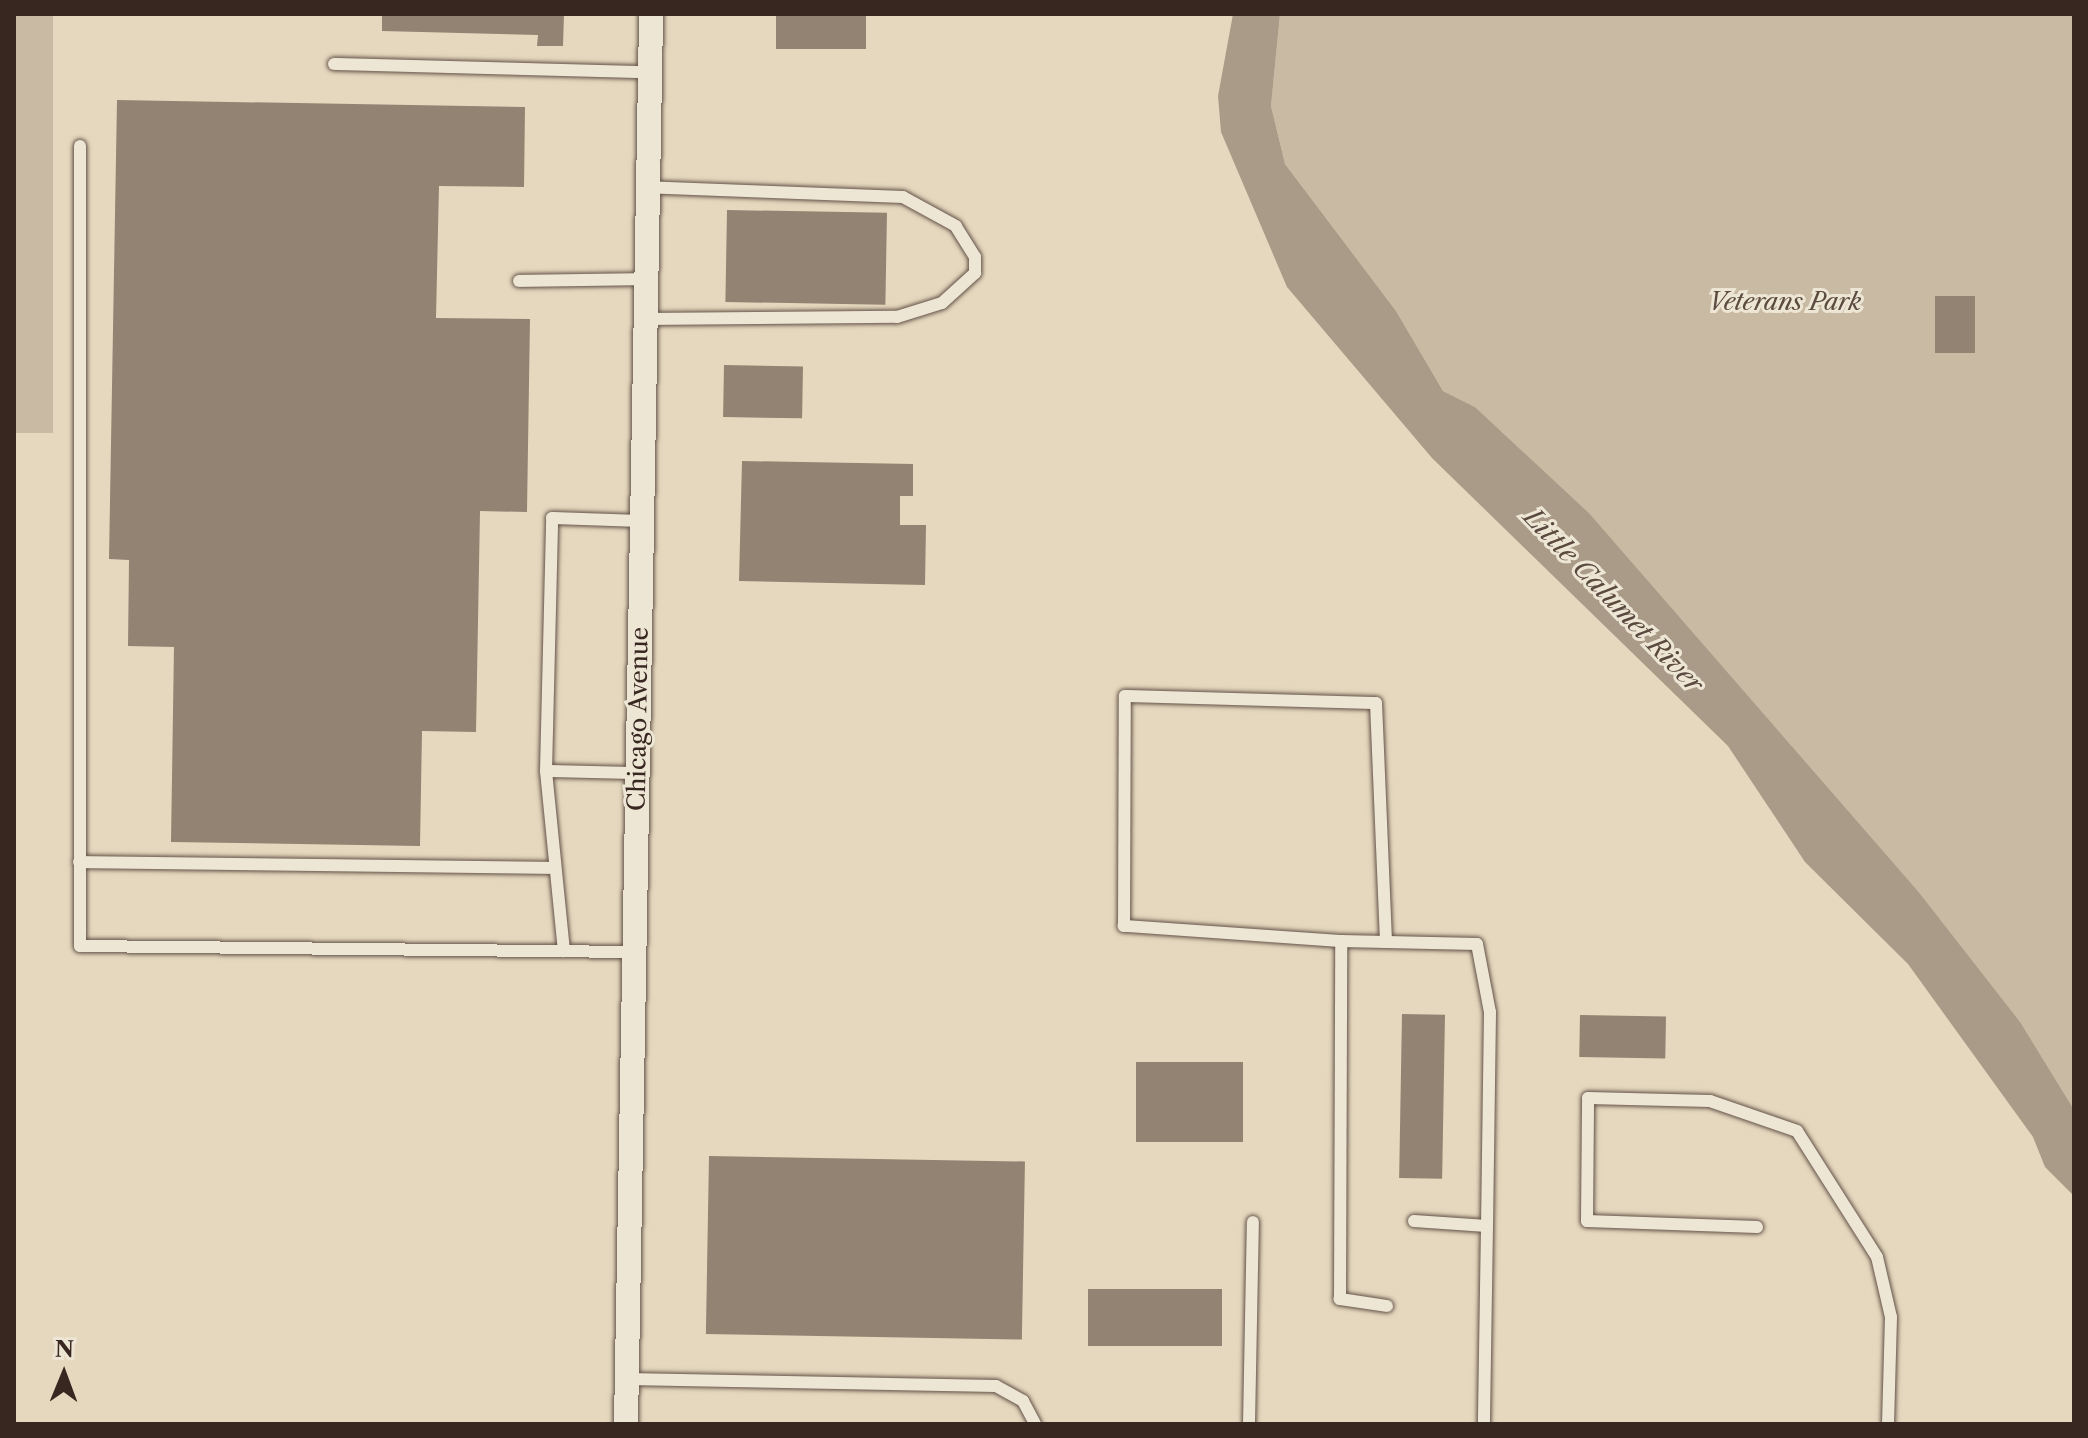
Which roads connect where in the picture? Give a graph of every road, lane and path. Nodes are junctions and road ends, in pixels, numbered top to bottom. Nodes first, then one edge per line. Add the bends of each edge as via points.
1 (651, 14) edge
2 (334, 64) dead end
3 (650, 72) junction
4 (80, 146) dead end
5 (648, 187) junction
6 (646, 279) junction
7 (519, 281) dead end
8 (645, 319) junction
9 (642, 521) junction
10 (546, 771) junction
11 (637, 773) junction
12 (79, 862) junction
13 (554, 868) junction
14 (1341, 941) junction
15 (1386, 941) junction
16 (564, 951) junction
17 (634, 952) junction
18 (1414, 1221) dead end
19 (1253, 1222) dead end
20 (1487, 1226) junction
21 (1757, 1227) dead end
22 (1387, 1306) dead end
23 (627, 1379) junction
24 (626, 1424) edge
25 (1035, 1424) edge
26 (1249, 1424) edge
27 (1484, 1424) edge
28 (1888, 1424) edge

1 - 3 street, Chicago Avenue
2 - 3 lane
3 - 5 street, Chicago Avenue
4 - 12 lane
5 - 6 street, Chicago Avenue
5 - 8 lane via 826,188 903,197 956,226 975,257 975,273 942,303 897,317
6 - 7 lane
6 - 8 street, Chicago Avenue
8 - 9 street, Chicago Avenue
9 - 10 lane via 552,518
9 - 11 street, Chicago Avenue
10 - 11 lane
10 - 13 lane
11 - 17 street, Chicago Avenue
12 - 13 lane
12 - 16 lane via 80,946
13 - 16 lane
14 - 15 lane
14 - 15 lane via 1124,926 1125,696 1376,703
14 - 22 lane via 1340,1299
15 - 20 lane via 1477,944 1490,1012
16 - 17 lane
17 - 23 street, Chicago Avenue
18 - 20 lane
19 - 26 lane
20 - 27 lane
21 - 28 lane via 1587,1221 1588,1098 1710,1101 1797,1131 1877,1257 1891,1317
23 - 24 street, Chicago Avenue
23 - 25 lane via 996,1386 1023,1401

